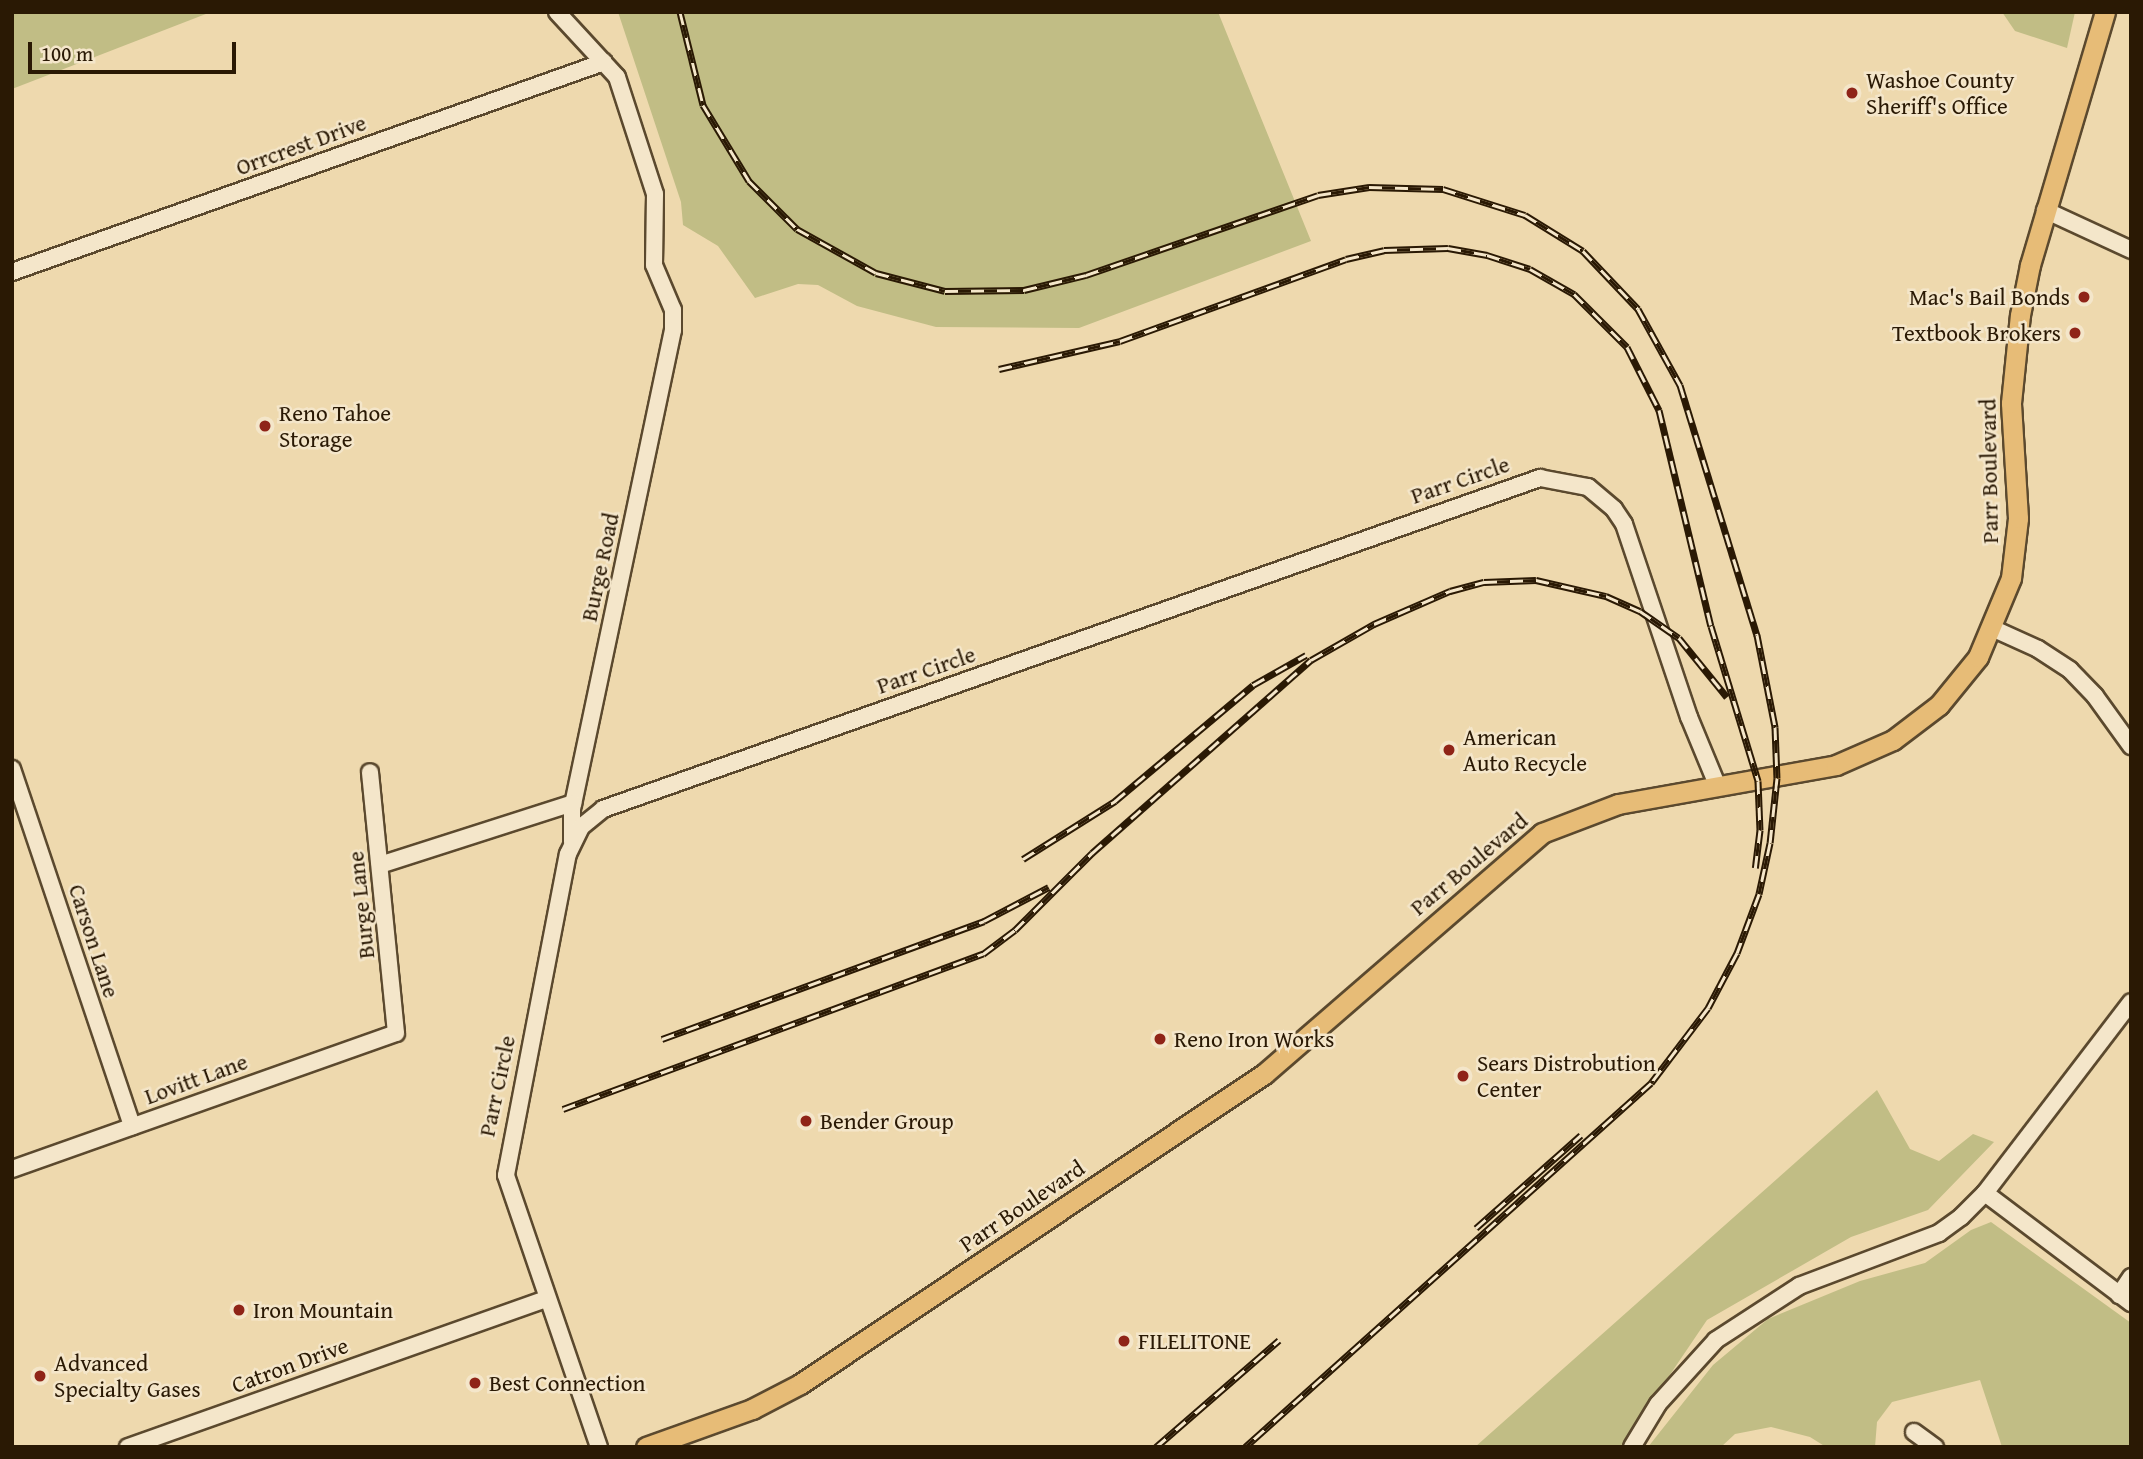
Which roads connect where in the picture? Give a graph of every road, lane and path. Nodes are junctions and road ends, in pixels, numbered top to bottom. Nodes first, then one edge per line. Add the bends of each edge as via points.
1 (557, 12) edge
2 (2105, 12) edge
3 (604, 62) junction
4 (2045, 210) junction
5 (2131, 250) edge
6 (12, 272) edge
7 (1994, 629) junction
8 (2131, 746) edge
9 (12, 769) edge
10 (370, 772) dead end
11 (1718, 787) junction
12 (573, 803) junction
13 (572, 842) junction
14 (380, 865) junction
15 (2130, 1006) edge
16 (396, 1032) joint
17 (132, 1126) junction
18 (12, 1169) edge
19 (1985, 1193) junction
20 (2131, 1278) edge
21 (546, 1298) junction
22 (2125, 1299) edge
23 (1914, 1432) dead end
24 (128, 1447) edge
25 (599, 1447) edge
26 (646, 1447) edge
27 (1632, 1447) edge
28 (1935, 1447) edge

1 - 3 street
2 - 4 main road, Parr Boulevard
3 - 6 street, Orrcrest Drive
3 - 12 street, Burge Road via 617,77 655,194 654,265 670,302 673,330
4 - 5 street
4 - 7 main road, Parr Boulevard via 2018,326 2011,403 2016,549
7 - 8 street via 2070,670
7 - 11 main road, Parr Boulevard via 1961,682 1893,740 1836,765
9 - 17 street, Carson Lane
10 - 14 street, Burge Lane
11 - 13 street, Parr Circle via 1689,718 1624,524 1588,487 1540,478 603,809 581,827
11 - 26 main road, Parr Boulevard via 1599,808 1542,833 1264,1074 800,1384 752,1409
12 - 13 street, Burge Road
12 - 14 street
13 - 21 street, Parr Circle via 506,1155 509,1196
14 - 16 street, Burge Lane
15 - 19 street
16 - 17 street, Lovitt Lane
17 - 18 street, Lovitt Lane
19 - 22 street
19 - 27 street via 1939,1233 1799,1286 1716,1340 1658,1404
20 - 22 street
21 - 24 street, Catron Drive
21 - 25 street, Parr Circle
23 - 28 street

